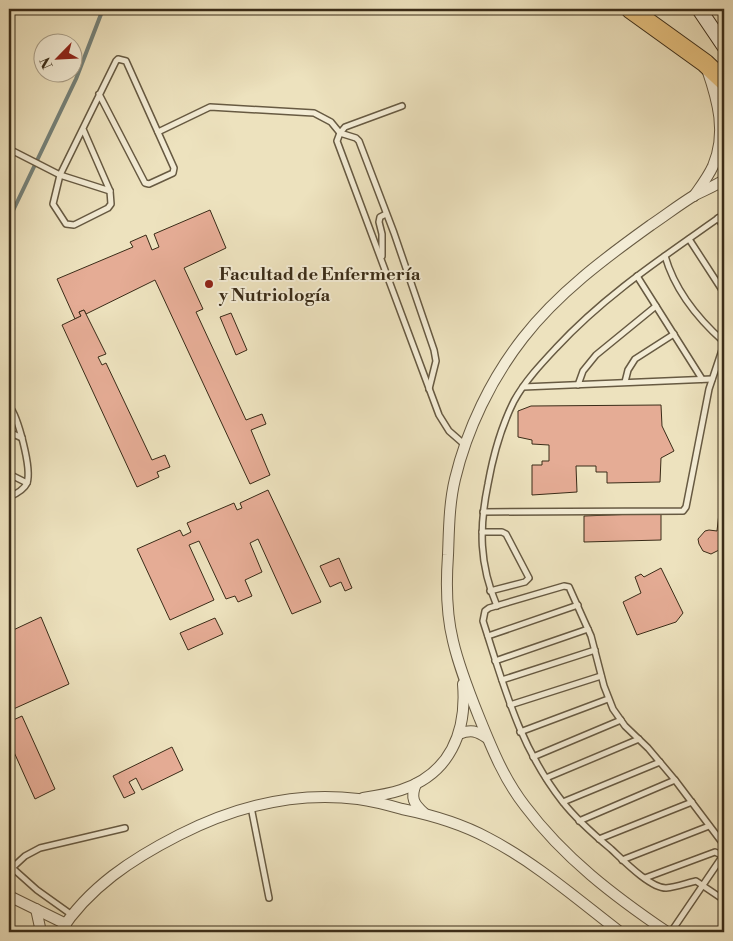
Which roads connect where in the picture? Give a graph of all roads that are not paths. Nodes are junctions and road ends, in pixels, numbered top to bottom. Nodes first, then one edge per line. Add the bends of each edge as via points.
1 (630, 9) edge
2 (699, 9) edge
3 (724, 46) edge
4 (705, 63) junction
5 (724, 80) edge
6 (98, 94) junction
7 (402, 106) dead end
8 (83, 128) junction
9 (158, 132) junction
10 (340, 133) junction
11 (9, 149) edge
12 (60, 175) junction
13 (724, 180) edge
14 (110, 191) junction
15 (694, 196) junction
16 (386, 214) junction
17 (724, 214) edge
18 (718, 218) junction
19 (724, 228) edge
20 (689, 239) junction
21 (665, 256) junction
22 (382, 262) junction
23 (637, 276) junction
24 (724, 293) edge
25 (656, 306) junction
26 (674, 334) junction
27 (724, 342) edge
28 (702, 379) junction
29 (712, 379) junction
30 (625, 382) junction
31 (578, 385) junction
32 (523, 387) junction
33 (429, 389) junction
34 (9, 406) edge
35 (9, 432) edge
36 (22, 438) junction
37 (465, 445) junction
38 (9, 474) edge
39 (27, 483) junction
40 (9, 497) edge
41 (483, 512) junction
42 (482, 532) junction
43 (490, 591) junction
44 (578, 605) junction
45 (497, 606) junction
46 (588, 629) junction
47 (488, 636) junction
48 (595, 650) junction
49 (496, 661) junction
50 (462, 675) junction
51 (601, 676) junction
52 (502, 680) junction
53 (608, 699) junction
54 (510, 706) junction
55 (621, 720) junction
56 (520, 732) junction
57 (459, 734) junction
58 (487, 738) junction
59 (639, 739) junction
60 (533, 757) junction
61 (660, 762) junction
62 (546, 778) junction
63 (675, 780) junction
64 (416, 784) junction
65 (359, 799) junction
66 (563, 802) junction
67 (692, 802) junction
68 (251, 807) junction
69 (425, 814) junction
70 (579, 821) junction
71 (709, 826) junction
72 (125, 828) dead end
73 (599, 839) junction
74 (724, 845) edge
75 (723, 855) edge
76 (622, 860) junction
77 (10, 866) edge
78 (645, 878) junction
79 (703, 885) junction
80 (9, 896) edge
81 (269, 898) dead end
82 (724, 900) edge
83 (36, 909) junction
84 (73, 915) junction
85 (63, 928) edge
86 (41, 932) edge
87 (620, 932) edge
88 (667, 932) edge
89 (671, 932) edge

1 - 4 highway
2 - 3 main road
4 - 5 highway
4 - 15 street via 718,106 721,132 713,167
6 - 8 lane
6 - 9 lane via 116,61 123,59
6 - 9 lane via 147,184 174,171
7 - 10 lane via 345,128
8 - 12 lane
8 - 14 lane
9 - 10 lane via 210,108 314,113 331,122
10 - 16 lane via 358,141
10 - 22 lane via 337,141
11 - 12 lane
12 - 14 lane
12 - 14 lane via 53,204 69,226 110,207
13 - 15 street
15 - 37 street via 592,268 536,324 499,373
16 - 22 lane via 380,217 379,222
16 - 33 lane via 434,350 436,361
17 - 18 lane
18 - 19 lane
18 - 20 lane
20 - 21 lane
20 - 24 lane
21 - 23 lane
21 - 27 lane via 673,280 683,295
22 - 33 lane
23 - 25 lane
23 - 32 lane via 593,310 541,363
25 - 26 lane
25 - 31 lane via 596,355 583,370
26 - 28 lane
26 - 30 lane via 634,359
27 - 29 lane
28 - 29 lane
28 - 30 lane
29 - 41 lane via 683,512
30 - 31 lane
31 - 32 lane
32 - 41 lane via 502,429
33 - 37 lane via 449,431
34 - 36 lane
35 - 36 lane
36 - 39 lane
37 - 50 street via 451,504 447,574 451,632
38 - 39 lane
39 - 40 lane
41 - 42 lane
42 - 43 lane via 482,557
42 - 43 lane via 506,534 529,578 525,582
43 - 45 lane
44 - 45 lane via 571,589 564,586
44 - 46 lane
44 - 47 lane
45 - 47 lane via 489,608 483,615
46 - 48 lane
46 - 49 lane
47 - 49 lane
48 - 51 lane
48 - 52 lane
49 - 52 lane
50 - 57 street via 463,707
50 - 58 street
51 - 53 lane
51 - 54 lane
52 - 54 lane
53 - 55 lane
53 - 56 lane
54 - 56 lane
55 - 59 lane
55 - 60 lane
56 - 60 lane
57 - 58 street via 471,730
57 - 64 street via 452,750 437,769
58 - 88 street via 511,786 549,836 596,881
59 - 61 lane
59 - 62 lane
60 - 62 lane
61 - 63 lane
61 - 66 lane
62 - 66 lane
63 - 67 lane
63 - 70 lane
64 - 65 street
64 - 69 street via 413,800
65 - 68 street via 294,798
65 - 69 street
66 - 70 lane
67 - 71 lane
67 - 73 lane
68 - 81 lane
68 - 84 street via 209,821 149,851 99,886
69 - 87 street via 454,822 511,851
70 - 73 lane
71 - 74 lane
71 - 76 lane
72 - 77 lane via 40,848
73 - 76 lane
75 - 78 lane via 715,852
75 - 79 lane
76 - 78 lane
77 - 84 lane
78 - 79 lane via 663,888 696,881
79 - 82 lane
79 - 89 lane
80 - 83 street
83 - 85 street
83 - 86 street
84 - 85 street

